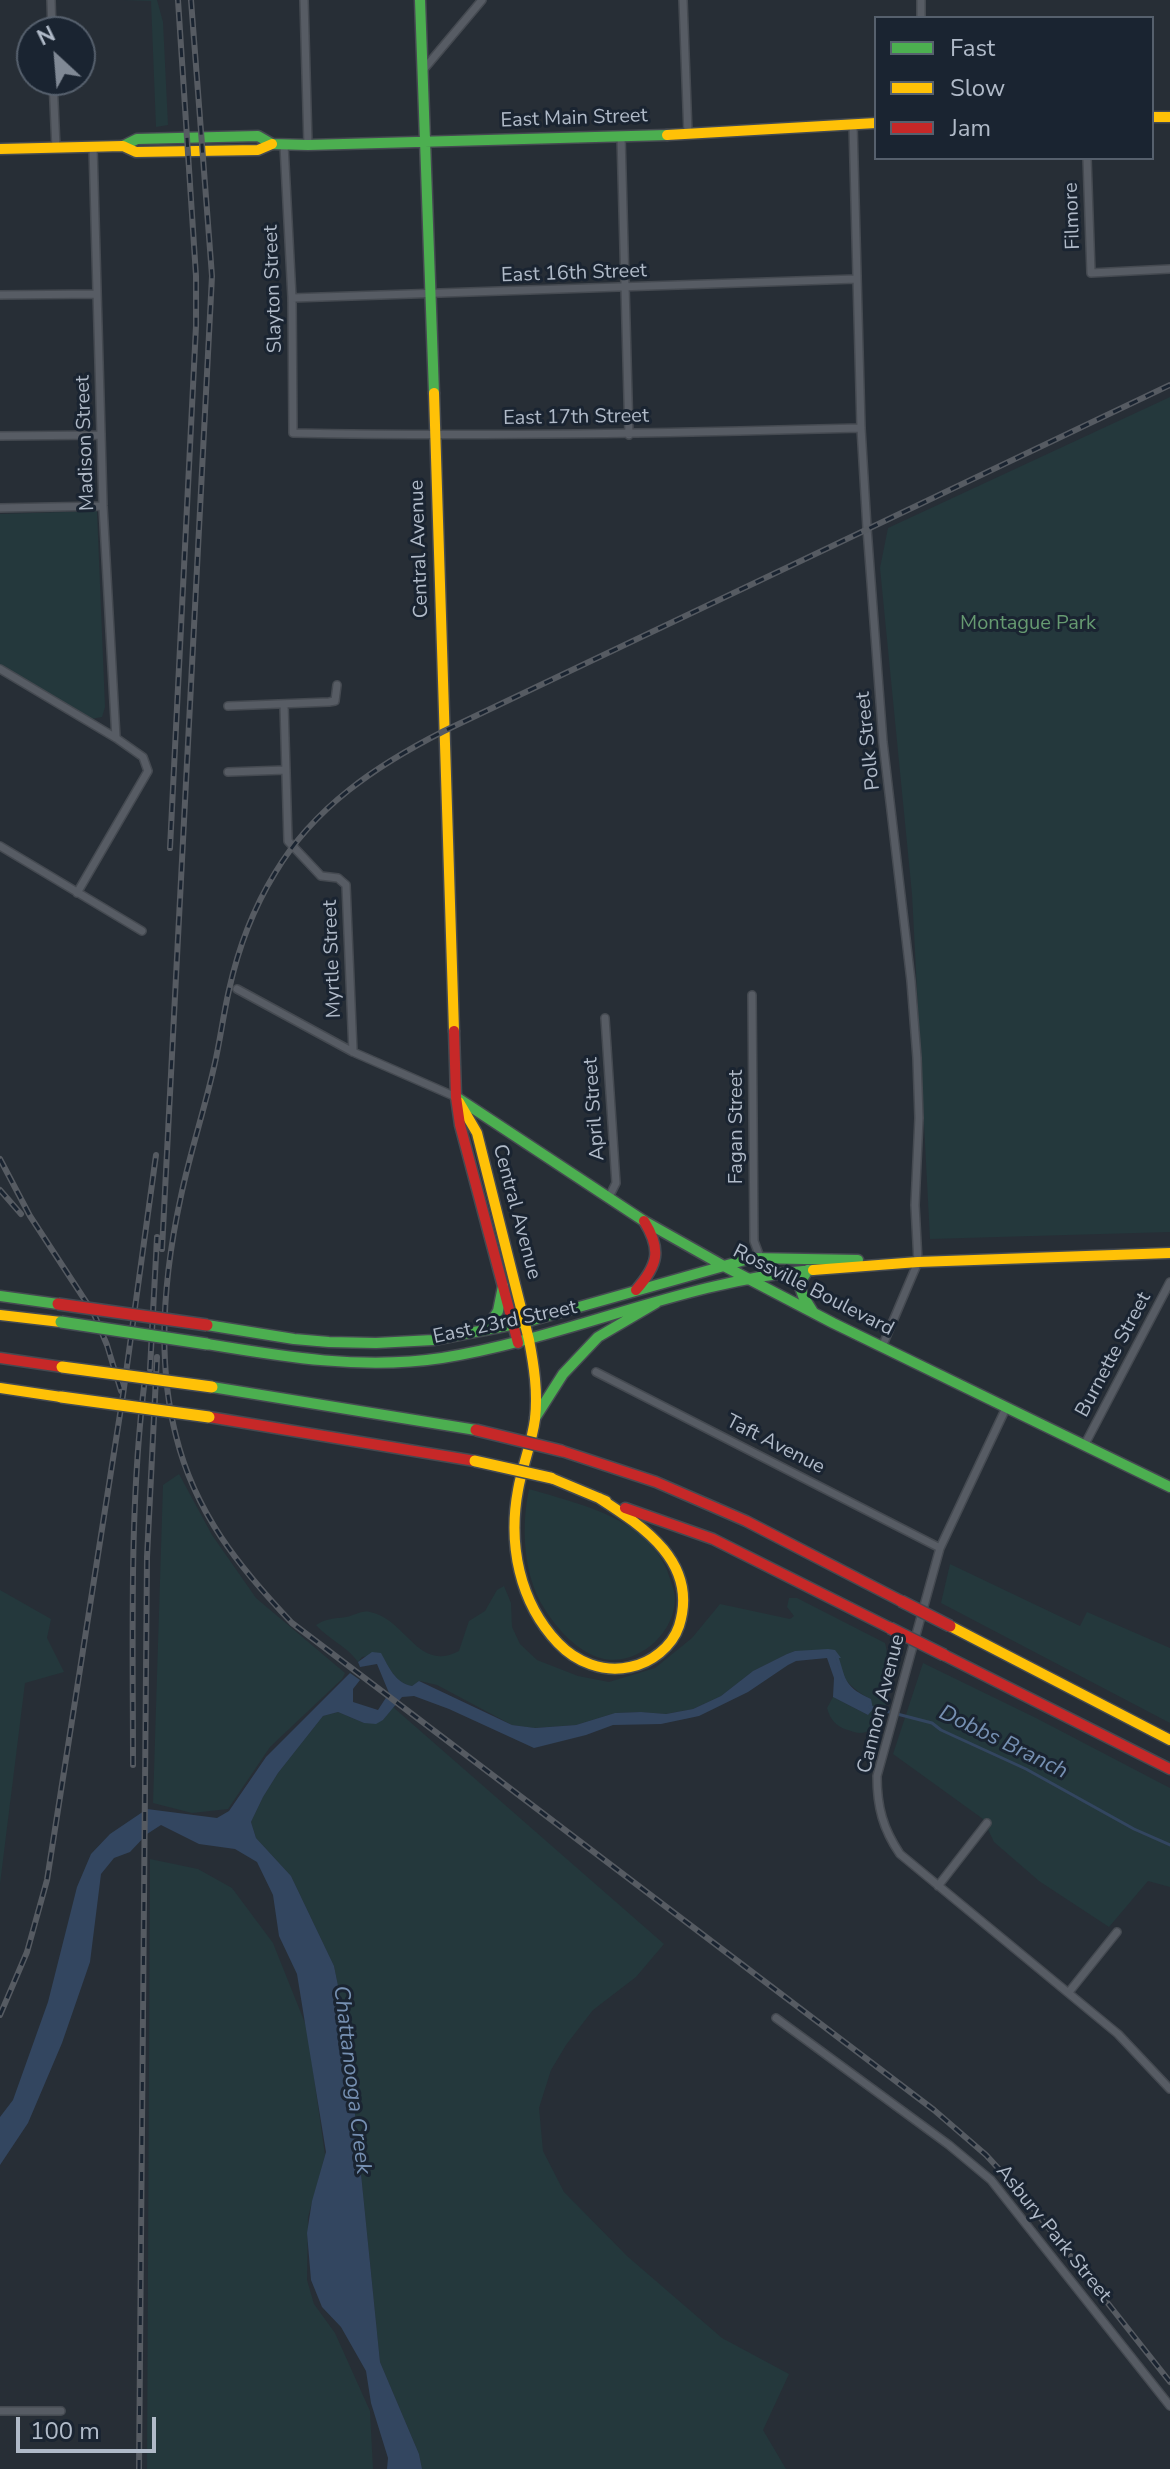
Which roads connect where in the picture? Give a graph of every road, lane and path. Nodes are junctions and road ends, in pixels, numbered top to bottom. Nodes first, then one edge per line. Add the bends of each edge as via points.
1 (304, 0) edge
2 (420, 0) edge
3 (482, 0) edge
4 (683, 0) edge
5 (424, 69) junction
6 (54, 96) edge
7 (874, 123) edge
8 (853, 124) junction
9 (688, 134) junction
10 (621, 136) junction
11 (424, 141) junction
12 (278, 144) junction
13 (308, 145) junction
14 (93, 147) junction
15 (56, 148) junction
16 (0, 149) edge
17 (1087, 160) edge
18 (1170, 269) edge
19 (856, 279) junction
20 (624, 288) junction
21 (97, 294) junction
22 (431, 294) junction
23 (0, 295) edge
24 (292, 298) junction
25 (861, 428) junction
26 (293, 433) joint
27 (101, 435) junction
28 (629, 435) junction
29 (0, 436) edge
30 (435, 436) junction
31 (103, 506) junction
32 (0, 508) edge
33 (0, 669) edge
34 (337, 685) dead end
35 (284, 704) junction
36 (228, 706) dead end
37 (116, 738) junction
38 (286, 770) junction
39 (228, 772) dead end
40 (0, 846) edge
41 (77, 893) junction
42 (142, 931) dead end
43 (237, 989) dead end
44 (752, 995) dead end
45 (605, 1018) dead end
46 (353, 1052) junction
47 (456, 1097) junction
48 (609, 1197) junction
49 (644, 1221) junction
50 (1170, 1253) edge
51 (760, 1257) junction
52 (918, 1262) junction
53 (722, 1265) junction
54 (808, 1270) junction
55 (746, 1278) junction
56 (1170, 1282) edge
57 (503, 1286) junction
58 (636, 1290) junction
59 (0, 1296) edge
60 (656, 1303) junction
61 (813, 1312) junction
62 (0, 1315) edge
63 (520, 1323) junction
64 (486, 1330) junction
65 (524, 1342) junction
66 (882, 1347) junction
67 (0, 1358) edge
68 (596, 1372) dead end
69 (0, 1388) edge
70 (1006, 1408) junction
71 (535, 1418) junction
72 (1085, 1444) junction
73 (1170, 1487) edge
74 (599, 1498) junction
75 (940, 1548) junction
76 (1170, 1740) edge
77 (1170, 1769) edge
78 (987, 1823) dead end
79 (938, 1886) junction
80 (1117, 1932) dead end
81 (1069, 1992) junction
82 (776, 2018) dead end
83 (1170, 2089) edge
84 (1170, 2406) edge
85 (0, 2411) edge
86 (61, 2411) dead end

1 - 13 street
2 - 5 main road, Central Avenue
3 - 5 street
4 - 9 street
5 - 11 main road, Central Avenue
6 - 15 street
7 - 8 main road, East Main Street
8 - 9 main road, East Main Street
8 - 19 street, Polk Street
9 - 10 main road, East Main Street
10 - 11 main road, East Main Street
10 - 20 street
11 - 13 main road, East Main Street
11 - 22 main road, Central Avenue
12 - 13 main road, East Main Street
12 - 14 main road, East Main Street via 258,136 137,139 123,146
12 - 24 street, Slayton Street
14 - 15 main road, East Main Street
14 - 21 street, Madison Street
15 - 16 main road, East Main Street
17 - 18 street, Filmore via 1091,273
19 - 20 street, East 16th Street
19 - 25 street, Polk Street
20 - 22 street, East 16th Street
20 - 28 street
21 - 23 street
21 - 27 street, Madison Street
22 - 24 street, East 16th Street
22 - 30 main road, Central Avenue
24 - 26 street, Slayton Street
25 - 28 street, East 17th Street
25 - 52 street, Polk Street via 883,742 917,1058
26 - 30 street, East 17th Street
27 - 29 street
27 - 31 street, Madison Street
28 - 30 street, East 17th Street
30 - 47 main road, Central Avenue
31 - 32 street
31 - 37 street, Madison Street
33 - 37 street
34 - 35 street via 335,701
35 - 36 street
35 - 38 street, Myrtle Street
37 - 41 street via 143,757 148,771
38 - 39 street
38 - 46 street, Myrtle Street via 288,841 321,876 346,885
40 - 41 street
41 - 42 street
43 - 46 street
44 - 51 street, Fagan Street via 754,1241
45 - 48 street, April Street via 616,1183
46 - 47 street
47 - 48 main road, Rossville Boulevard
47 - 57 main road, Central Avenue
47 - 63 main road, Central Avenue via 477,1133
48 - 49 main road, Rossville Boulevard
49 - 53 main road, Rossville Boulevard
49 - 58 main road via 657,1250 656,1265
50 - 52 main road, East 23rd Street
51 - 52 main road, East 23rd Street
51 - 53 main road, East 23rd Street
52 - 54 main road, East 23rd Street
52 - 66 street, Polk Street
53 - 55 main road, Rossville Boulevard
53 - 58 main road, East 23rd Street
54 - 55 main road, East 23rd Street
54 - 61 main road via 799,1284
55 - 60 main road, East 23rd Street
55 - 61 main road, Rossville Boulevard
56 - 72 street, Burnette Street
57 - 63 main road, Central Avenue
57 - 64 main road via 498,1311
58 - 63 main road, East 23rd Street
59 - 64 main road, East 23rd Street, bridge via 294,1339 376,1343
60 - 65 main road, East 23rd Street
60 - 71 main road via 598,1337 563,1374
61 - 66 main road, Rossville Boulevard
62 - 65 main road, East 23rd Street, bridge via 313,1361 440,1358
63 - 64 main road, East 23rd Street
63 - 65 main road, Central Avenue
65 - 71 main road, Central Avenue via 535,1370
66 - 70 main road, Rossville Boulevard
67 - 76 main road, bridge via 476,1430 562,1451 656,1482 746,1521
68 - 75 street, Taft Avenue
69 - 74 main road, bridge via 475,1461 551,1478
70 - 72 main road, Rossville Boulevard
70 - 75 street, Cannon Avenue
71 - 74 main road via 516,1502 517,1559 524,1589 533,1613 569,1653 614,1670 643,1664 664,1651 683,1608 676,1569 660,1542
72 - 73 main road, Rossville Boulevard
74 - 77 main road, bridge via 713,1539
75 - 79 street, Cannon Avenue via 877,1776 879,1814 888,1836 900,1854
78 - 79 street
79 - 81 street, Cannon Avenue
80 - 81 street
81 - 83 street, Cannon Avenue
82 - 84 street, Asbury Park Street via 991,2180
85 - 86 street

